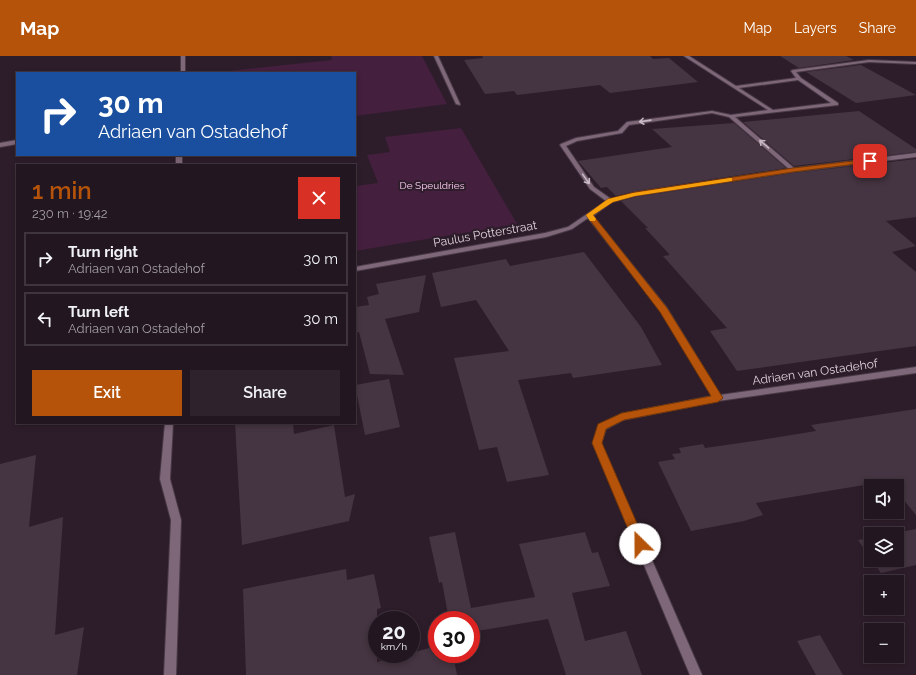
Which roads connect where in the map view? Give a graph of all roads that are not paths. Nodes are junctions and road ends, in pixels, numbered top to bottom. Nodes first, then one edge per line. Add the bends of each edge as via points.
1 (183, 56) edge
2 (436, 56) edge
3 (686, 56) edge
4 (916, 63) edge
5 (183, 72) edge
6 (799, 79) junction
7 (736, 87) junction
8 (458, 104) dead end
9 (772, 111) junction
10 (731, 116) junction
11 (16, 142) edge
12 (0, 145) edge
13 (916, 155) edge
14 (793, 170) junction
15 (610, 201) junction
16 (589, 215) junction
17 (356, 268) edge
18 (916, 370) edge
19 (718, 398) junction
20 (169, 424) edge
21 (170, 675) edge
22 (696, 675) edge

1 - 5 street
2 - 8 street
3 - 7 street
4 - 6 street via 868,61 793,71
6 - 7 street
6 - 9 street via 836,104
7 - 9 street
9 - 10 street
14 -> 10 street
10 -> 15 street via 712,112 627,124 620,132 563,145 592,188
11 - 12 street
13 - 14 street, Paulus Potterstraat
14 - 15 street, Paulus Potterstraat via 635,194
15 - 16 street, Paulus Potterstraat
16 - 17 street, Paulus Potterstraat via 570,228 546,234
16 - 19 street via 664,310
18 - 19 street, Adriaen van Ostadehof
19 - 22 street, Adriaen van Ostadehof via 622,416 602,427 597,443
20 - 21 street via 165,479 176,520

